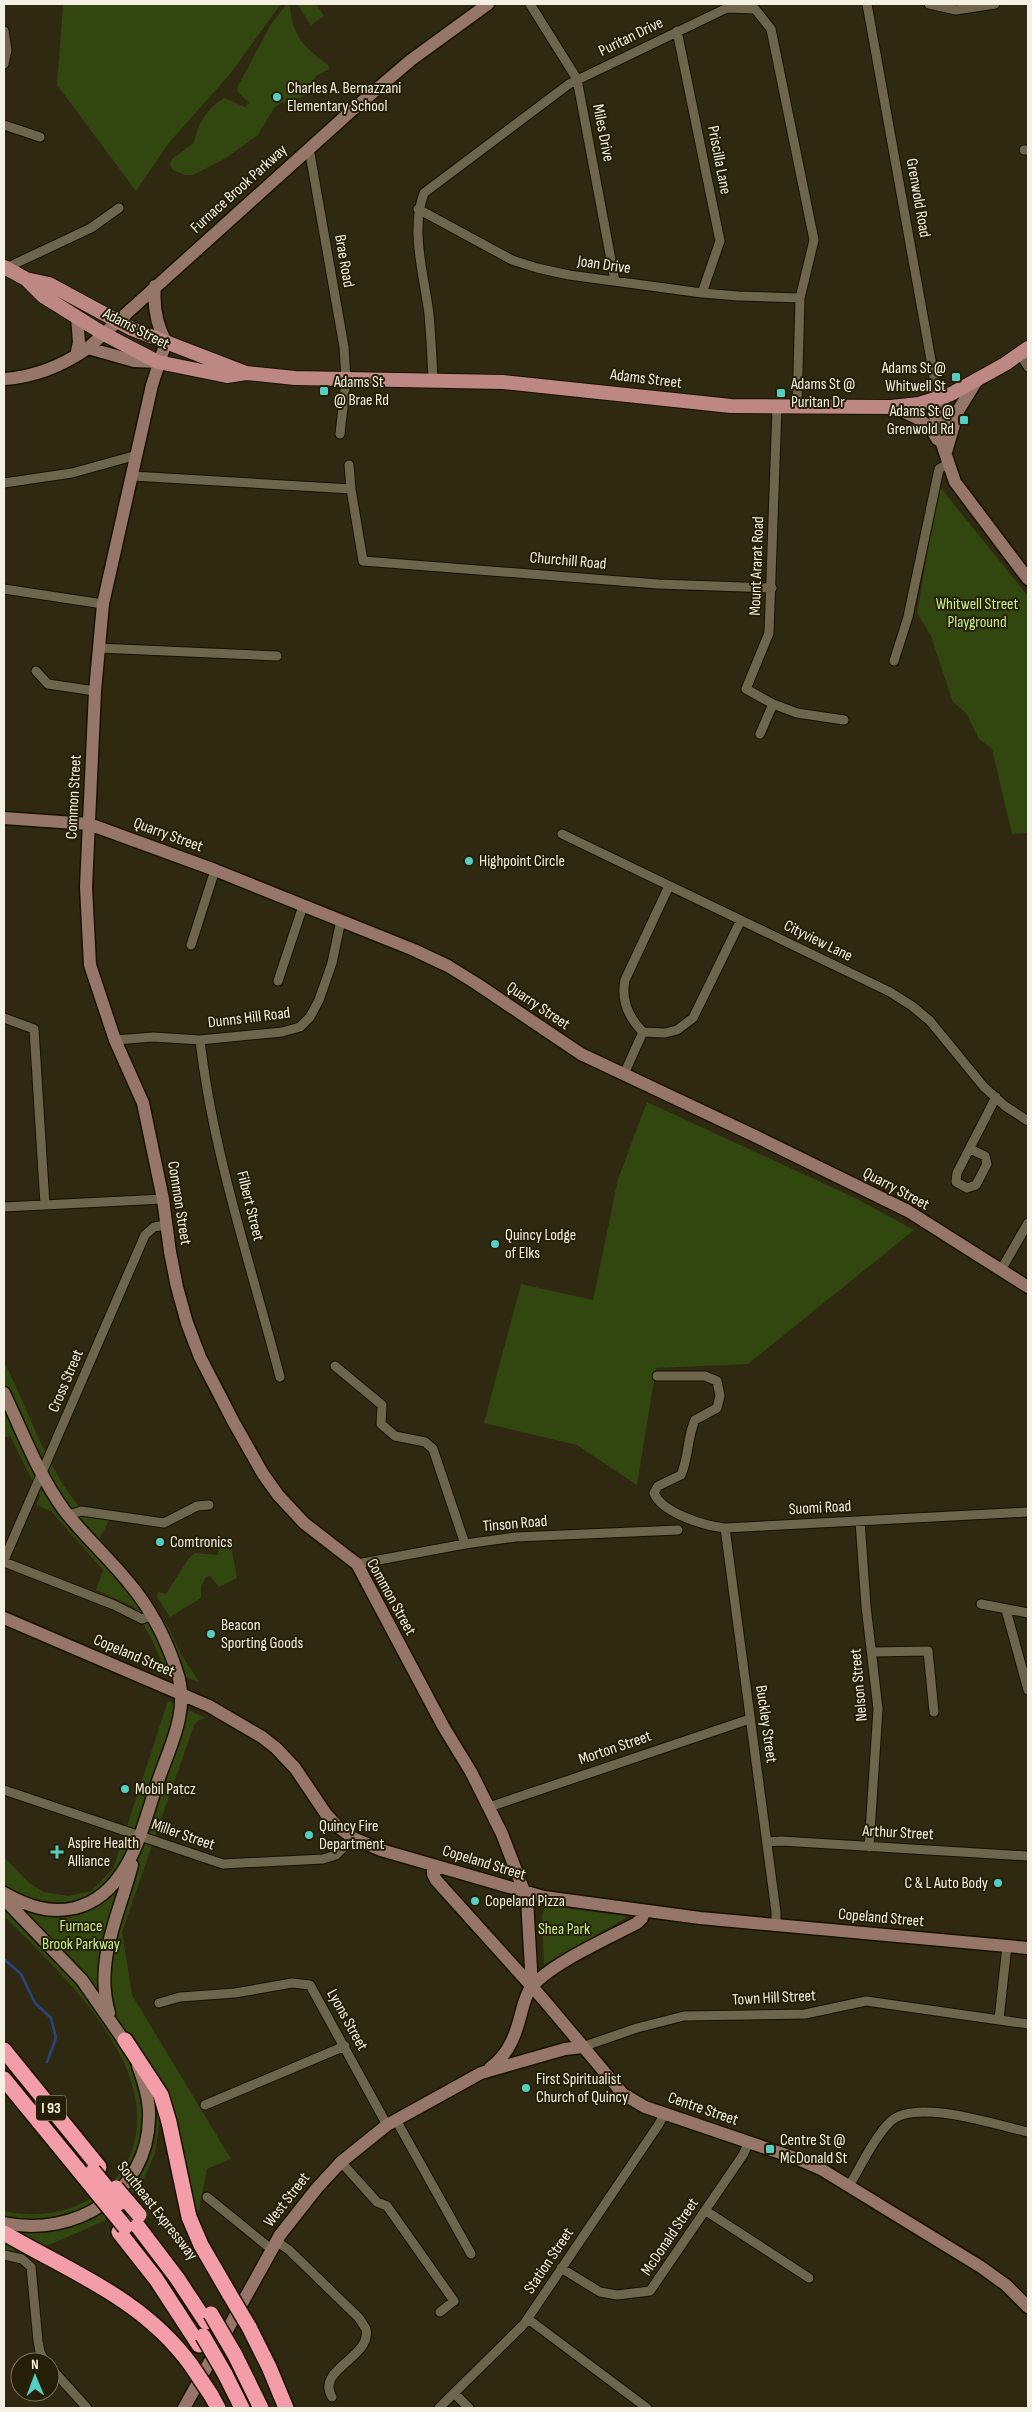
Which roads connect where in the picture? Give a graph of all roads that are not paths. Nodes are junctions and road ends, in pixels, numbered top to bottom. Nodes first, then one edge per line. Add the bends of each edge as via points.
1 (488, 4) edge
2 (530, 4) edge
3 (867, 4) edge
4 (929, 4) edge
5 (995, 4) edge
6 (4, 31) edge
7 (678, 31) junction
8 (4, 60) edge
9 (577, 79) junction
10 (4, 125) edge
11 (40, 137) dead end
12 (309, 148) junction
13 (118, 208) dead end
14 (418, 209) junction
15 (5, 268) edge
16 (26, 279) junction
17 (615, 281) junction
18 (155, 286) junction
19 (702, 292) junction
20 (800, 298) junction
21 (77, 317) junction
22 (118, 321) junction
23 (104, 334) junction
24 (166, 342) junction
25 (88, 348) junction
26 (1024, 351) edge
27 (76, 356) junction
28 (158, 362) junction
29 (1028, 367) edge
30 (246, 373) junction
31 (4, 379) edge
32 (346, 380) junction
33 (433, 380) junction
34 (977, 380) junction
35 (938, 399) junction
36 (776, 407) junction
37 (797, 407) junction
38 (891, 407) junction
39 (340, 434) dead end
40 (137, 455) junction
41 (946, 459) junction
42 (349, 465) dead end
43 (132, 476) junction
44 (4, 483) edge
45 (351, 489) junction
46 (1028, 579) edge
47 (772, 588) junction
48 (4, 589) edge
49 (103, 604) junction
50 (98, 648) junction
51 (277, 656) dead end
52 (894, 661) dead end
53 (36, 671) dead end
54 (95, 691) junction
55 (774, 704) junction
56 (844, 720) dead end
57 (760, 734) dead end
58 (4, 818) edge
59 (89, 824) junction
60 (562, 834) dead end
61 (215, 870) junction
62 (669, 886) junction
63 (303, 906) junction
64 (341, 920) junction
65 (741, 920) junction
66 (191, 945) dead end
67 (278, 981) dead end
68 (4, 1018) edge
69 (642, 1032) junction
70 (115, 1040) junction
71 (200, 1040) junction
72 (624, 1074) junction
73 (996, 1097) junction
74 (1028, 1121) edge
75 (970, 1149) dead end
76 (163, 1200) junction
77 (45, 1206) junction
78 (4, 1208) edge
79 (1028, 1224) edge
80 (166, 1225) junction
81 (1001, 1270) junction
82 (1028, 1287) edge
83 (334, 1366) dead end
84 (280, 1376) dead end
85 (658, 1376) dead end
86 (4, 1393) edge
87 (42, 1474) junction
88 (209, 1505) dead end
89 (1028, 1512) edge
90 (69, 1516) junction
91 (860, 1521) junction
92 (725, 1528) junction
93 (678, 1530) dead end
94 (465, 1544) junction
95 (4, 1561) edge
96 (357, 1564) junction
97 (981, 1604) dead end
98 (1006, 1610) junction
99 (1028, 1613) edge
100 (152, 1616) junction
101 (4, 1618) edge
102 (872, 1652) junction
103 (1028, 1690) edge
104 (183, 1694) junction
105 (934, 1712) dead end
106 (750, 1719) junction
107 (4, 1790) edge
108 (489, 1807) junction
109 (139, 1836) junction
110 (353, 1838) junction
111 (766, 1842) junction
112 (869, 1847) junction
113 (1028, 1856) edge
114 (433, 1865) junction
115 (4, 1893) edge
116 (525, 1893) junction
117 (4, 1899) edge
118 (644, 1911) junction
119 (776, 1925) junction
120 (1007, 1946) junction
121 (1028, 1948) edge
122 (532, 1986) junction
123 (159, 2003) dead end
124 (999, 2019) junction
125 (112, 2022) junction
126 (1028, 2024) edge
127 (125, 2040) junction
128 (345, 2046) junction
129 (582, 2047) junction
130 (4, 2050) edge
131 (4, 2062) edge
132 (481, 2073) junction
133 (4, 2079) edge
134 (4, 2090) edge
135 (205, 2105) dead end
136 (664, 2114) junction
137 (392, 2122) junction
138 (1028, 2132) edge
139 (749, 2142) junction
140 (341, 2162) junction
141 (89, 2174) junction
142 (849, 2186) junction
143 (206, 2197) dead end
144 (706, 2211) junction
145 (4, 2223) edge
146 (129, 2224) junction
147 (4, 2233) edge
148 (274, 2245) junction
149 (471, 2254) dead end
150 (4, 2255) edge
151 (562, 2268) junction
152 (809, 2278) dead end
153 (1028, 2307) edge
154 (440, 2312) dead end
155 (528, 2319) junction
156 (205, 2329) junction
157 (40, 2352) edge
158 (227, 2368) junction
159 (60, 2378) edge
160 (454, 2393) junction
161 (332, 2397) dead end
162 (87, 2408) edge
163 (184, 2408) edge
164 (218, 2408) edge
165 (233, 2408) edge
166 (242, 2408) edge
167 (253, 2408) edge
168 (261, 2408) edge
169 (286, 2408) edge
170 (439, 2408) edge
171 (470, 2408) edge
172 (647, 2408) edge

1 - 12 main road, Furnace Brook Parkway via 411,60
2 - 9 street, Miles Drive
3 - 35 street, Grenwold Road
4 - 5 street via 956,10
6 - 8 street via 7,40
7 - 9 street, Puritan Drive
7 - 19 street, Priscilla Lane via 720,241
7 - 20 street, Puritan Drive via 727,8 755,9 771,29 814,240
9 - 14 street, Puritan Drive via 424,193
9 - 17 street, Miles Drive
10 - 11 street
12 - 18 main road, Furnace Brook Parkway
12 - 32 street, Brae Road via 344,347
13 - 15 street via 91,228
14 - 17 street, Joan Drive via 512,260 569,275
14 - 33 street
15 - 16 main road, Adams Street
16 - 21 main road, Adams Street via 38,292
16 - 22 main road, Adams Street via 49,284
17 - 19 street, Joan Drive
18 - 22 main road, Furnace Brook Parkway
18 - 24 main road via 156,321
19 - 20 street, Joan Drive
20 - 37 street, Puritan Drive
21 - 23 main road, Adams Street
21 - 27 main road via 79,342
22 - 23 main road, Furnace Brook Parkway
22 - 24 main road, Adams Street
23 - 25 main road, Furnace Brook Parkway
23 - 28 main road, Adams Street
24 - 28 main road, Common Street
24 - 30 main road, Adams Street
25 - 27 main road, Furnace Brook Parkway
25 - 28 main road via 134,361
26 - 29 street
26 - 34 main road, Adams Street
27 - 31 main road, Furnace Brook Parkway via 54,368
28 - 30 main road, Adams Street via 227,376
28 - 40 main road, Common Street
30 - 32 main road, Adams Street
32 - 33 main road, Adams Street
32 - 39 street, Brae Road
33 - 36 main road, Adams Street via 503,382 717,405
34 - 35 main road, Adams Street
34 - 41 main road via 959,407 951,427
35 - 38 main road, Adams Street
35 - 41 main road via 946,427
36 - 37 main road, Adams Street
36 - 47 street, Mount Ararat Road
37 - 38 main road, Adams Street
38 - 41 main road via 928,425
40 - 43 main road, Common Street
40 - 44 street via 72,473
41 - 46 main road via 963,496
41 - 52 street via 939,469 908,617
42 - 45 street
43 - 45 street
43 - 49 main road, Common Street
45 - 47 street, Churchill Road via 363,560 658,584
47 - 55 street, Mount Ararat Road via 769,633 746,689
48 - 49 street
49 - 50 main road, Common Street
50 - 51 street
50 - 54 main road, Common Street
53 - 54 street via 48,684
54 - 59 main road, Common Street
55 - 56 street via 797,713
55 - 57 street
58 - 59 main road, Quarry Street
59 - 61 main road, Quarry Street
59 - 70 main road, Common Street via 87,941 93,974
60 - 62 street, Cityview Lane
61 - 63 main road, Quarry Street
61 - 66 street
62 - 65 street, Cityview Lane
62 - 69 street via 625,980 623,991 629,1014
63 - 64 main road, Quarry Street
63 - 67 street
64 - 71 street, Dunns Hill Road via 332,963 319,1000 310,1017 300,1026 282,1032
64 - 72 main road, Quarry Street via 448,966 581,1054
65 - 69 street via 693,1018 677,1030
65 - 73 street, Cityview Lane via 890,992 912,1006 930,1021 984,1087
68 - 77 street via 34,1029
69 - 72 street
70 - 71 street, Dunns Hill Road via 153,1037
70 - 76 main road, Common Street via 143,1103
71 - 84 street, Filbert Street via 213,1122
72 - 81 main road, Quarry Street via 908,1211
73 - 74 street, Cityview Lane
73 - 75 street
76 - 77 street
76 - 80 main road, Common Street
77 - 78 street
79 - 81 street
80 - 87 street, Cross Street via 154,1227 145,1235
80 - 96 main road, Common Street via 187,1323 200,1357 233,1421 278,1496 304,1523
81 - 82 main road, Quarry Street
83 - 94 street via 382,1405 381,1424 395,1436 424,1442 433,1449
85 - 92 street, Suomi Road via 705,1376 717,1381 720,1396 717,1408 695,1420 682,1475 658,1486 654,1493 658,1502 667,1509 710,1526
86 - 87 main road
87 - 90 main road
87 - 95 street, Cross Street
88 - 90 street via 197,1506 164,1523 81,1512
89 - 91 street, Suomi Road
90 - 100 main road via 131,1585
91 - 92 street, Suomi Road
91 - 102 street, Nelson Street
92 - 106 street, Buckley Street
93 - 94 street, Tinson Road via 516,1537
94 - 96 street, Tinson Road
95 - 100 street via 142,1618
96 - 108 main road, Common Street
97 - 98 street
98 - 99 street
98 - 103 street
100 - 104 main road via 171,1655
101 - 104 main road, Copeland Street
102 - 105 street via 928,1651
102 - 112 street, Nelson Street via 878,1742
104 - 109 main road via 180,1716
104 - 110 main road, Copeland Street via 216,1709 276,1748 295,1768 326,1814
106 - 108 street, Morton Street
106 - 111 street, Buckley Street
107 - 109 street, Miller Street
108 - 116 main road, Common Street
109 - 110 street, Miller Street via 228,1864 323,1860 336,1855
109 - 115 main road via 118,1879 91,1902 71,1909 49,1910 28,1906
109 - 125 main road via 106,1952 104,1989
110 - 114 main road, Copeland Street
111 - 112 street, Arthur Street
111 - 119 street, Buckley Street
112 - 113 street, Arthur Street
114 - 116 main road, Copeland Street
114 - 122 main road, Centre Street via 436,1880
116 - 118 main road, Copeland Street
116 - 122 main road, Common Street via 530,1914
117 - 125 main road via 72,1968
118 - 119 main road, Copeland Street
118 - 122 main road via 637,1923 564,1962
119 - 120 main road, Copeland Street
120 - 121 main road, Copeland Street
120 - 124 street
122 - 129 main road, Centre Street
122 - 132 main road, West Street via 511,2045 500,2059
123 - 128 street, Lyons Street via 185,1996 306,1983 315,1992
124 - 126 street, Town Hill Street
124 - 129 street, Town Hill Street via 859,2001 804,2014 684,2016
125 - 127 main road
127 - 145 main road via 142,2076 149,2109 145,2150 130,2179 107,2203 75,2219 38,2226
127 - 169 highway, bridge via 161,2095 189,2217 201,2245 249,2328
128 - 135 street
128 - 137 street, Lyons Street
129 - 132 main road, West Street
129 - 136 main road, Centre Street via 623,2094
130 - 141 highway, Southeast Expressway / I 93
131 - 141 highway, I 93
132 - 137 main road, West Street
133 - 141 highway, I 93
134 - 141 highway, Southeast Expressway / I 93
136 - 139 main road, Centre Street
136 - 151 street, Station Street
137 - 140 main road, West Street
137 - 149 street, Lyons Street
138 - 142 street via 935,2112 906,2112 884,2129
139 - 142 main road, Centre Street via 814,2165
139 - 144 street, McDonald Street
140 - 148 main road, West Street
140 - 154 street via 376,2202 387,2206 454,2301
141 - 146 highway, Southeast Expressway / I 93
141 - 146 highway, Southeast Expressway / I 93, bridge
142 - 153 main road, Centre Street via 980,2267 1006,2285
143 - 148 street
144 - 151 street, McDonald Street via 655,2287 646,2293 612,2295 600,2292
144 - 152 street
146 - 156 highway, Southeast Expressway / I 93 via 156,2279
146 - 156 highway, Southeast Expressway / I 93 via 184,2274
147 - 164 highway, bridge via 128,2302 163,2332 191,2365
148 - 161 street via 296,2257 359,2318 366,2329 365,2344 331,2379 328,2390
148 - 163 main road, West Street
150 - 157 street via 26,2261 32,2270
151 - 155 street, Station Street
155 - 160 street, Station Street
155 - 172 street
156 - 158 highway, Southeast Expressway / I 93
156 - 158 highway, Southeast Expressway / I 93, bridge
158 - 165 highway, Southeast Expressway / I 93
158 - 166 highway, I 93
158 - 167 highway, I 93
158 - 168 highway, Southeast Expressway / I 93
159 - 162 street
160 - 170 street, Station Street
160 - 171 street

